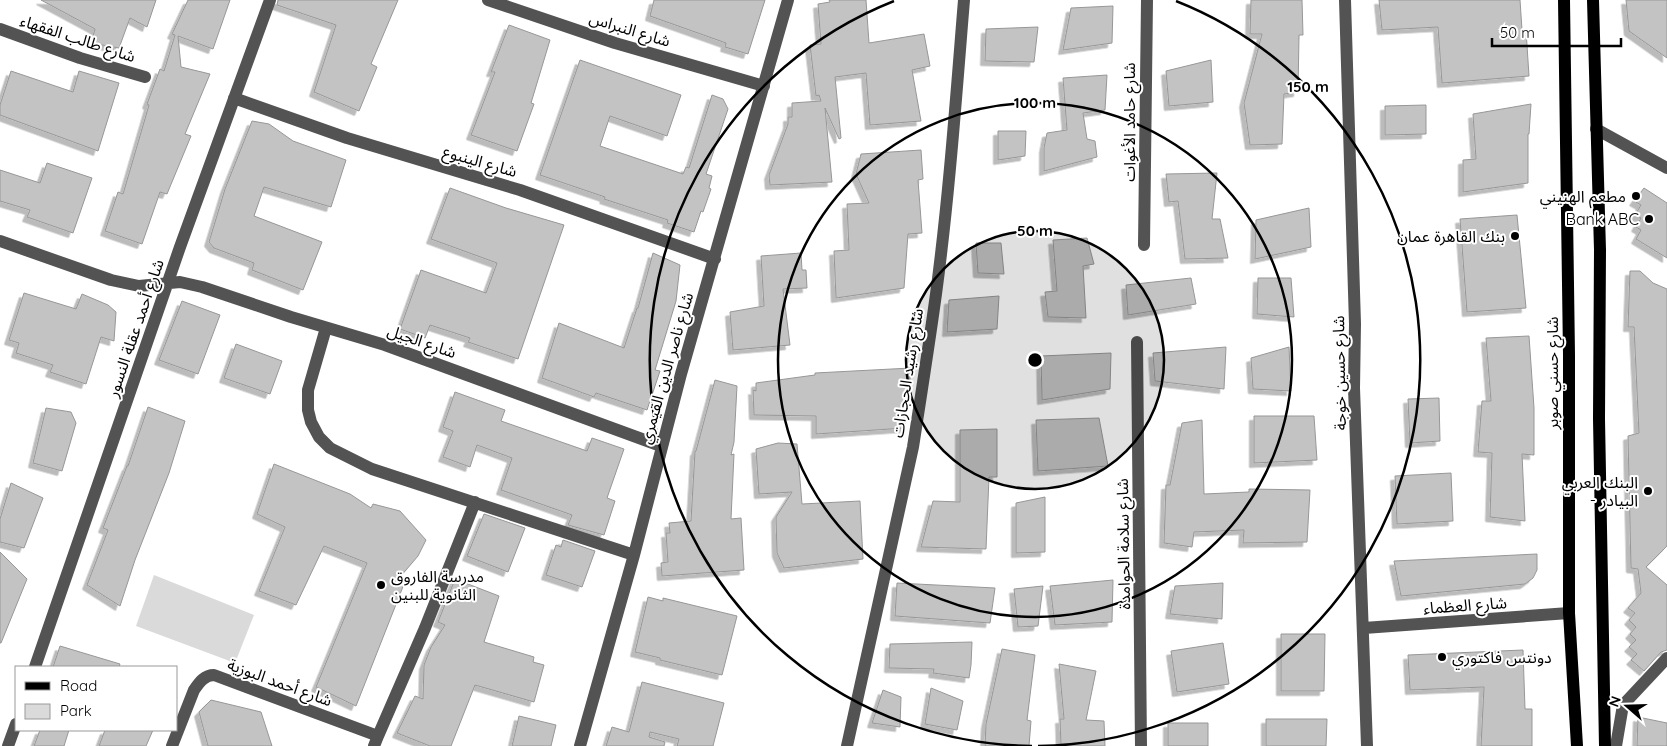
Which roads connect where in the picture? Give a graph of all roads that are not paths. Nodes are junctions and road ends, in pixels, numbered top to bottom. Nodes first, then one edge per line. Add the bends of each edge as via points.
1 (270, 0) edge
2 (488, 0) edge
3 (788, 0) edge
4 (964, 0) edge
5 (1147, 0) edge
6 (1345, 0) edge
7 (1564, 0) edge
8 (1593, 0) edge
9 (0, 29) edge
10 (145, 77) dead end
11 (764, 86) junction
12 (234, 98) junction
13 (1596, 129) junction
14 (1667, 168) edge
15 (0, 241) edge
16 (1144, 245) dead end
17 (714, 259) junction
18 (168, 284) junction
19 (326, 328) junction
20 (1137, 342) dead end
21 (661, 446) junction
22 (475, 502) junction
23 (634, 555) junction
24 (1569, 613) junction
25 (1364, 628) junction
26 (1667, 658) edge
27 (36, 666) edge
28 (15, 727) edge
29 (178, 731) edge
30 (178, 731) edge
31 (376, 741) edge
32 (8, 746) edge
33 (172, 746) edge
34 (580, 746) edge
35 (847, 746) edge
36 (1141, 746) edge
37 (1367, 746) edge
38 (1577, 746) edge
39 (1605, 746) edge
40 (1616, 746) edge

1 - 12 street, شارع أحمد عقلة النسور
2 - 11 street, شارع النبراس via 615,43
3 - 11 street, شارع ناصر الدين القيمري
4 - 35 street, شارع رشيد الحجازات via 936,292 914,438
5 - 16 street, شارع حامد الأغوات
6 - 25 street, شارع حسين خوجة via 1354,388
7 - 24 main road, شارع حسني صوبر
8 - 13 main road
9 - 10 street, شارع طالب الفقهاء
11 - 17 street, شارع ناصر الدين القيمري
12 - 17 street, شارع الينبوع via 347,138 520,190
12 - 18 street, شارع أحمد عقلة النسور
13 - 14 street
13 - 39 main road
15 - 18 street, شارع الجيل via 111,280 139,286
17 - 21 street, شارع ناصر الدين القيمري
18 - 19 street, شارع الجيل via 196,285
18 - 27 street, شارع أحمد عقلة النسور
19 - 21 street, شارع الجيل via 385,345
19 - 22 street via 308,390 308,410 319,437 330,448 372,469
20 - 36 street, شارع سلامة الحوامدة
21 - 23 street, شارع ناصر الدين القيمري
22 - 23 street
22 - 31 street
23 - 34 street, شارع ناصر الدين القيمري
24 - 25 street, شارع العظماء
24 - 38 main road, شارع حسني صوبر
25 - 37 street, شارع حسين خوجة
26 - 40 street via 1623,705
28 - 32 street
29 - 33 street, شارع أحمد البوزية
30 - 31 street, شارع أحمد البوزية via 194,690 209,675 221,677

